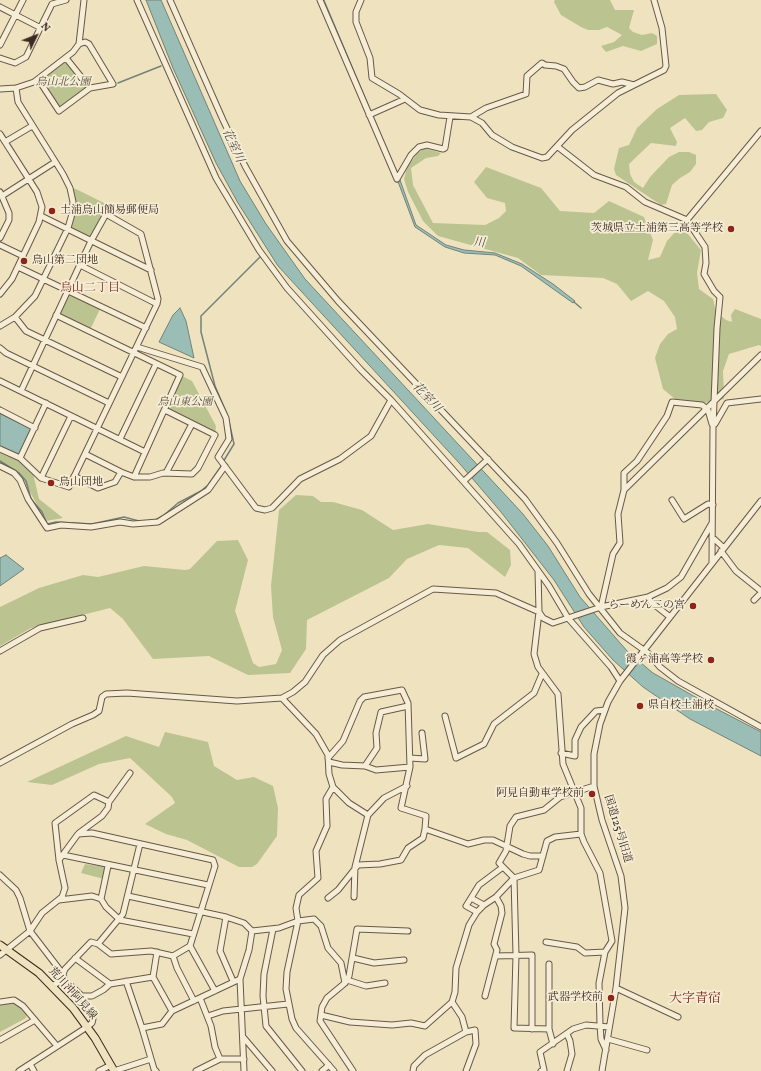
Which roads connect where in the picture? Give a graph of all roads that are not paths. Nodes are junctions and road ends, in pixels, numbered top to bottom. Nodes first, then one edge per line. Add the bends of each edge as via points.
1 (24, 0) edge
2 (66, 0) edge
3 (84, 0) edge
4 (137, 0) edge
5 (170, 0) edge
6 (320, 0) edge
7 (361, 0) edge
8 (654, 0) edge
9 (0, 7) edge
10 (15, 15) junction
11 (40, 27) junction
12 (79, 44) junction
13 (0, 45) edge
14 (0, 58) edge
15 (66, 58) junction
16 (38, 79) junction
17 (634, 85) junction
18 (16, 88) junction
19 (90, 88) junction
20 (0, 89) edge
21 (405, 99) junction
22 (369, 115) junction
23 (450, 117) junction
24 (471, 117) junction
25 (32, 126) junction
26 (761, 131) edge
27 (0, 134) edge
28 (6, 142) junction
29 (558, 147) junction
30 (55, 162) junction
31 (29, 179) junction
32 (1, 194) edge
33 (41, 216) junction
34 (687, 220) junction
35 (68, 228) junction
36 (0, 238) edge
37 (91, 241) junction
38 (0, 245) edge
39 (23, 256) junction
40 (18, 266) junction
41 (80, 266) junction
42 (151, 270) junction
43 (44, 279) junction
44 (68, 291) junction
45 (0, 294) edge
46 (158, 304) junction
47 (56, 315) junction
48 (15, 318) junction
49 (0, 326) edge
50 (146, 328) junction
51 (44, 340) junction
52 (137, 347) junction
53 (0, 349) edge
54 (133, 353) junction
55 (761, 355) edge
56 (156, 364) junction
57 (32, 366) junction
58 (122, 377) junction
59 (0, 380) edge
60 (21, 391) junction
61 (761, 399) edge
62 (391, 400) junction
63 (715, 401) junction
64 (46, 403) junction
65 (109, 403) junction
66 (706, 409) junction
67 (0, 410) edge
68 (165, 410) junction
69 (71, 416) junction
70 (192, 424) junction
71 (714, 427) junction
72 (35, 428) junction
73 (97, 428) junction
74 (120, 439) junction
75 (0, 449) edge
76 (145, 452) junction
77 (85, 454) junction
78 (20, 458) junction
79 (488, 459) junction
80 (0, 466) edge
81 (225, 466) junction
82 (122, 472) junction
83 (166, 473) junction
84 (74, 476) junction
85 (134, 477) junction
86 (41, 478) junction
87 (464, 481) junction
88 (624, 490) junction
89 (672, 500) dead end
90 (761, 501) edge
91 (713, 505) junction
92 (712, 523) junction
93 (712, 537) junction
94 (723, 550) junction
95 (712, 564) junction
96 (538, 570) junction
97 (761, 592) edge
98 (648, 597) junction
99 (754, 600) dead end
100 (598, 608) junction
101 (539, 612) junction
102 (570, 617) junction
103 (670, 617) junction
104 (84, 618) dead end
105 (0, 651) edge
106 (642, 653) junction
107 (542, 674) junction
108 (620, 681) junction
109 (282, 698) junction
110 (408, 706) junction
111 (605, 710) junction
112 (445, 716) dead end
113 (761, 727) edge
114 (422, 733) dead end
115 (561, 753) junction
116 (410, 758) junction
117 (329, 760) junction
118 (0, 764) edge
119 (365, 766) junction
120 (410, 767) junction
121 (130, 773) dead end
122 (333, 786) junction
123 (407, 786) junction
124 (594, 786) junction
125 (576, 792) junction
126 (109, 802) junction
127 (368, 815) junction
128 (425, 829) junction
129 (78, 834) junction
130 (581, 834) junction
131 (140, 844) junction
132 (507, 845) junction
133 (63, 855) junction
134 (543, 856) junction
135 (59, 860) junction
136 (108, 866) junction
137 (355, 867) junction
138 (503, 867) junction
139 (135, 870) junction
140 (0, 875) edge
141 (514, 878) junction
142 (208, 885) junction
143 (128, 896) junction
144 (354, 897) dead end
145 (496, 897) junction
146 (328, 898) dead end
147 (471, 898) junction
148 (101, 899) junction
149 (59, 900) junction
150 (484, 905) junction
151 (201, 911) junction
152 (477, 912) junction
153 (226, 918) junction
154 (120, 920) junction
155 (298, 921) junction
156 (273, 929) junction
157 (30, 931) junction
158 (252, 931) junction
159 (408, 931) dead end
160 (193, 934) junction
161 (622, 940) junction
162 (612, 941) junction
163 (546, 942) dead end
164 (98, 944) junction
165 (0, 945) edge
166 (190, 946) junction
167 (8, 950) junction
168 (157, 952) junction
169 (605, 952) junction
170 (0, 955) edge
171 (516, 955) junction
172 (173, 956) junction
173 (496, 956) junction
174 (75, 958) junction
175 (353, 958) junction
176 (404, 960) dead end
177 (549, 964) dead end
178 (64, 976) junction
179 (153, 977) junction
180 (240, 979) junction
181 (126, 981) junction
182 (233, 981) junction
183 (346, 981) junction
184 (385, 983) dead end
185 (110, 984) junction
186 (52, 986) junction
187 (616, 988) junction
188 (216, 991) junction
189 (82, 996) junction
190 (485, 996) dead end
191 (200, 998) junction
192 (194, 1001) junction
193 (0, 1002) edge
194 (452, 1002) junction
195 (288, 1004) junction
196 (264, 1006) junction
197 (241, 1008) junction
198 (172, 1011) junction
199 (208, 1016) junction
200 (321, 1016) junction
201 (678, 1017) dead end
202 (35, 1020) junction
203 (600, 1026) junction
204 (87, 1027) junction
205 (610, 1027) junction
206 (142, 1028) junction
207 (532, 1029) junction
208 (549, 1029) junction
209 (466, 1032) junction
210 (567, 1034) junction
211 (244, 1038) junction
212 (608, 1038) junction
213 (0, 1040) edge
214 (553, 1044) junction
215 (57, 1046) junction
216 (606, 1050) junction
217 (647, 1050) dead end
218 (151, 1059) junction
219 (220, 1059) junction
220 (244, 1059) junction
221 (30, 1064) junction
222 (329, 1065) junction
223 (113, 1069) edge
224 (19, 1071) edge
225 (34, 1071) edge
226 (99, 1071) edge
227 (156, 1071) edge
228 (196, 1071) edge
229 (244, 1071) edge
230 (272, 1071) edge
231 (302, 1071) edge
232 (322, 1071) edge
233 (334, 1071) edge
234 (353, 1071) edge
235 (413, 1071) edge
236 (466, 1071) edge
237 (541, 1071) edge
238 (567, 1071) edge
239 (602, 1071) edge

1 - 10 street
2 - 11 street via 52,4
3 - 12 street
4 - 62 street via 216,178 259,250 287,288
5 - 79 street via 245,166 287,241 338,301
6 - 22 street
7 - 21 street via 356,12 356,22 370,58 372,78
8 - 17 street via 662,28 666,66 664,70
9 - 10 street
10 - 11 street
10 - 13 street
11 - 14 street via 29,52 21,61 15,63
12 - 15 street
12 - 19 street via 88,44 113,84
15 - 16 street
15 - 19 street
16 - 18 street
16 - 19 street via 59,111
17 - 24 street via 598,80 579,88 564,69 542,63 527,76 526,94 486,108
17 - 29 street via 618,93 587,117
18 - 20 street
18 - 25 street via 18,102
21 - 22 street
21 - 23 street via 420,110
22 - 23 street via 396,179 419,147 427,145 445,148
23 - 24 street
24 - 29 street via 482,123 492,135 512,147 542,158 547,157
25 - 28 street
25 - 30 street
26 - 34 street
27 - 28 street
28 - 31 street
29 - 34 street via 594,175 626,187 645,202
30 - 31 street
30 - 35 street via 70,188 73,202
31 - 32 street
31 - 33 street via 41,201
32 - 36 street via 9,220
33 - 35 street
33 - 39 street
34 - 63 street via 705,247 704,274 720,297
35 - 37 street
35 - 43 street
37 - 41 street
37 - 42 street
37 - 42 street via 106,214 142,234
38 - 39 street
39 - 40 street
40 - 43 street
40 - 45 street via 9,285
41 - 44 street
41 - 46 street
42 - 46 street
43 - 44 street
43 - 48 street via 32,300
44 - 47 street
44 - 50 street
46 - 50 street
47 - 51 street
47 - 54 street
48 - 49 street
48 - 51 street via 26,331
50 - 52 street
51 - 57 street
51 - 58 street
52 - 54 street
52 - 81 street via 202,366 226,418 229,439 218,457
53 - 57 street
54 - 56 street
54 - 58 street
55 - 63 street
56 - 68 street via 180,375
56 - 74 street
57 - 60 street
57 - 65 street
58 - 65 street
59 - 60 street
60 - 64 street
61 - 71 street via 727,403
62 - 81 street via 370,436 340,459 300,479 272,508 256,508
62 - 87 street
63 - 66 street
63 - 71 street
64 - 69 street
64 - 72 street
65 - 73 street
66 - 71 street
66 - 88 street
66 - 88 street via 702,405 672,402 668,416 637,461 624,473
67 - 72 street
68 - 70 street
68 - 76 street
69 - 73 street
69 - 86 street
70 - 83 street
70 - 83 street via 214,435 198,468 192,474
71 - 91 street
72 - 78 street
73 - 74 street
73 - 77 street
74 - 76 street
75 - 78 street
76 - 85 street
77 - 82 street
77 - 84 street
78 - 86 street
79 - 87 street
79 - 100 street via 525,499
80 - 81 street via 14,473 20,480 28,500 47,528 61,525 91,527 120,522 158,522 208,490
82 - 84 street via 115,482 98,488
82 - 85 street
83 - 85 street
84 - 86 street via 69,487
87 - 96 street via 519,544
88 - 100 street via 618,514 620,543 613,554
89 - 91 street via 684,519 708,504
90 - 94 street, 国道125号旧道
91 - 92 street
92 - 93 street
92 - 98 street via 681,577 667,588
93 - 94 street
93 - 95 street
94 - 95 street, 国道125号旧道
94 - 97 street via 741,576
95 - 103 street, 国道125号旧道
96 - 101 street
96 - 102 street
97 - 99 street
98 - 100 street
98 - 103 street
100 - 102 street
100 - 106 street
101 - 102 street via 548,622 553,623
101 - 107 street via 534,654
101 - 109 street via 496,593 433,590 340,640 329,648 305,682
102 - 108 street via 611,666
103 - 106 street, 国道125号旧道
104 - 105 street via 40,628
106 - 108 street, 国道125号旧道
106 - 113 street via 678,681
107 - 112 street via 534,694 494,724 484,744 456,758
107 - 115 street via 555,687 558,694
108 - 111 street, 国道125号旧道
109 - 117 street via 316,734
109 - 118 street via 237,701 106,694 102,698 99,711 93,715
110 - 116 street
110 - 117 street via 402,690 364,697 360,700 343,741
110 - 119 street via 381,712 376,734 377,748
111 - 115 street via 596,711 581,727 575,740 575,756
111 - 124 street, 国道125号旧道 via 595,747
114 - 116 street via 425,759
115 - 125 street via 564,768
116 - 120 street
117 - 119 street via 342,765
117 - 122 street via 329,774
119 - 120 street via 376,770
120 - 123 street
121 - 126 street
122 - 127 street via 349,803
122 - 155 street via 326,799 327,826 316,851 318,878 300,895 296,908
123 - 127 street via 384,798
123 - 128 street via 401,808 426,816
124 - 125 street
124 - 161 street, 国道125号旧道 via 623,888 625,908
125 - 130 street via 581,808
125 - 132 street via 560,797 544,810 516,817 510,826
126 - 129 street via 102,816
126 - 135 street via 94,795 55,823
127 - 137 street
128 - 132 street via 468,844 493,840
128 - 137 street via 423,838 408,848 401,860
129 - 131 street via 92,832
129 - 133 street
130 - 134 street via 555,837 546,841
130 - 162 street via 600,873
131 - 139 street
131 - 142 street via 212,860 215,866
132 - 134 street via 530,856
132 - 138 street via 499,863
133 - 135 street
133 - 136 street
134 - 141 street via 539,870
135 - 149 street via 65,888
136 - 139 street
136 - 148 street
137 - 144 street
137 - 146 street via 338,890
138 - 141 street
138 - 147 street via 478,885
139 - 142 street
139 - 143 street
140 - 157 street via 16,890
141 - 145 street
141 - 171 street
142 - 151 street
143 - 151 street
143 - 154 street
145 - 150 street
145 - 173 street via 502,913 494,944
147 - 150 street
147 - 152 street via 466,906
148 - 149 street via 92,896
148 - 154 street
149 - 157 street via 42,913
150 - 152 street
151 - 153 street
151 - 160 street
152 - 194 street via 469,925 456,968
153 - 158 street via 244,923
153 - 182 street via 220,951
154 - 160 street
154 - 164 street
155 - 156 street
155 - 183 street via 314,919 319,922 328,948 341,963
155 - 195 street via 287,972
156 - 158 street
156 - 196 street via 264,974
157 - 167 street
157 - 178 street
158 - 180 street
159 - 175 street via 357,929
160 - 166 street
161 - 162 street
161 - 187 street, 国道125号旧道
162 - 169 street
163 - 169 street via 577,946 585,953
164 - 168 street via 110,954
164 - 174 street via 91,942
165 - 167 main road, 荒川沖阿見線
166 - 172 street
166 - 188 street
167 - 170 street
167 - 186 main road, 荒川沖阿見線
168 - 172 street
168 - 179 street
169 - 203 street via 599,983
171 - 173 street
171 - 207 street via 532,955
171 - 207 street via 514,1028
172 - 192 street
173 - 190 street
174 - 178 street
174 - 185 street
175 - 176 street via 374,963
175 - 183 street
177 - 208 street
178 - 186 street
178 - 189 street
179 - 181 street
179 - 198 street
180 - 182 street
180 - 197 street
181 - 185 street
181 - 206 street
182 - 188 street
183 - 184 street via 366,986
183 - 200 street via 327,998
185 - 189 street via 92,996
186 - 204 main road, 荒川沖阿見線
187 - 201 street
187 - 205 street, 国道125号旧道
188 - 191 street
189 - 204 street via 92,1019 92,1023
191 - 192 street
191 - 199 street
192 - 198 street
193 - 202 street via 14,1000
194 - 200 street via 425,1026 411,1023 350,1022
194 - 209 street via 462,1017
195 - 196 street
195 - 222 street via 296,1028
196 - 197 street
196 - 231 street via 266,1026
197 - 199 street via 223,1010
197 - 211 street
198 - 206 street via 162,1024
199 - 219 street
200 - 234 street via 320,1021
202 - 213 street
202 - 215 street
203 - 205 street
203 - 210 street via 586,1025
203 - 216 street via 601,1039
204 - 215 street
204 - 223 main road, 荒川沖阿見線
205 - 212 street, 国道125号旧道
206 - 218 street
207 - 208 street
208 - 214 street
209 - 235 street via 425,1055 414,1066
209 - 236 street via 475,1030 476,1044
210 - 214 street
210 - 238 street via 572,1054
211 - 220 street
211 - 230 street
212 - 216 street, 国道125号旧道
212 - 217 street
214 - 237 street via 540,1052 544,1070
215 - 221 street
216 - 239 street, 国道125号旧道
218 - 223 street
218 - 227 street
219 - 220 street
219 - 228 street
220 - 229 street
221 - 224 street
221 - 225 street
222 - 232 street
222 - 233 street
223 - 226 street

